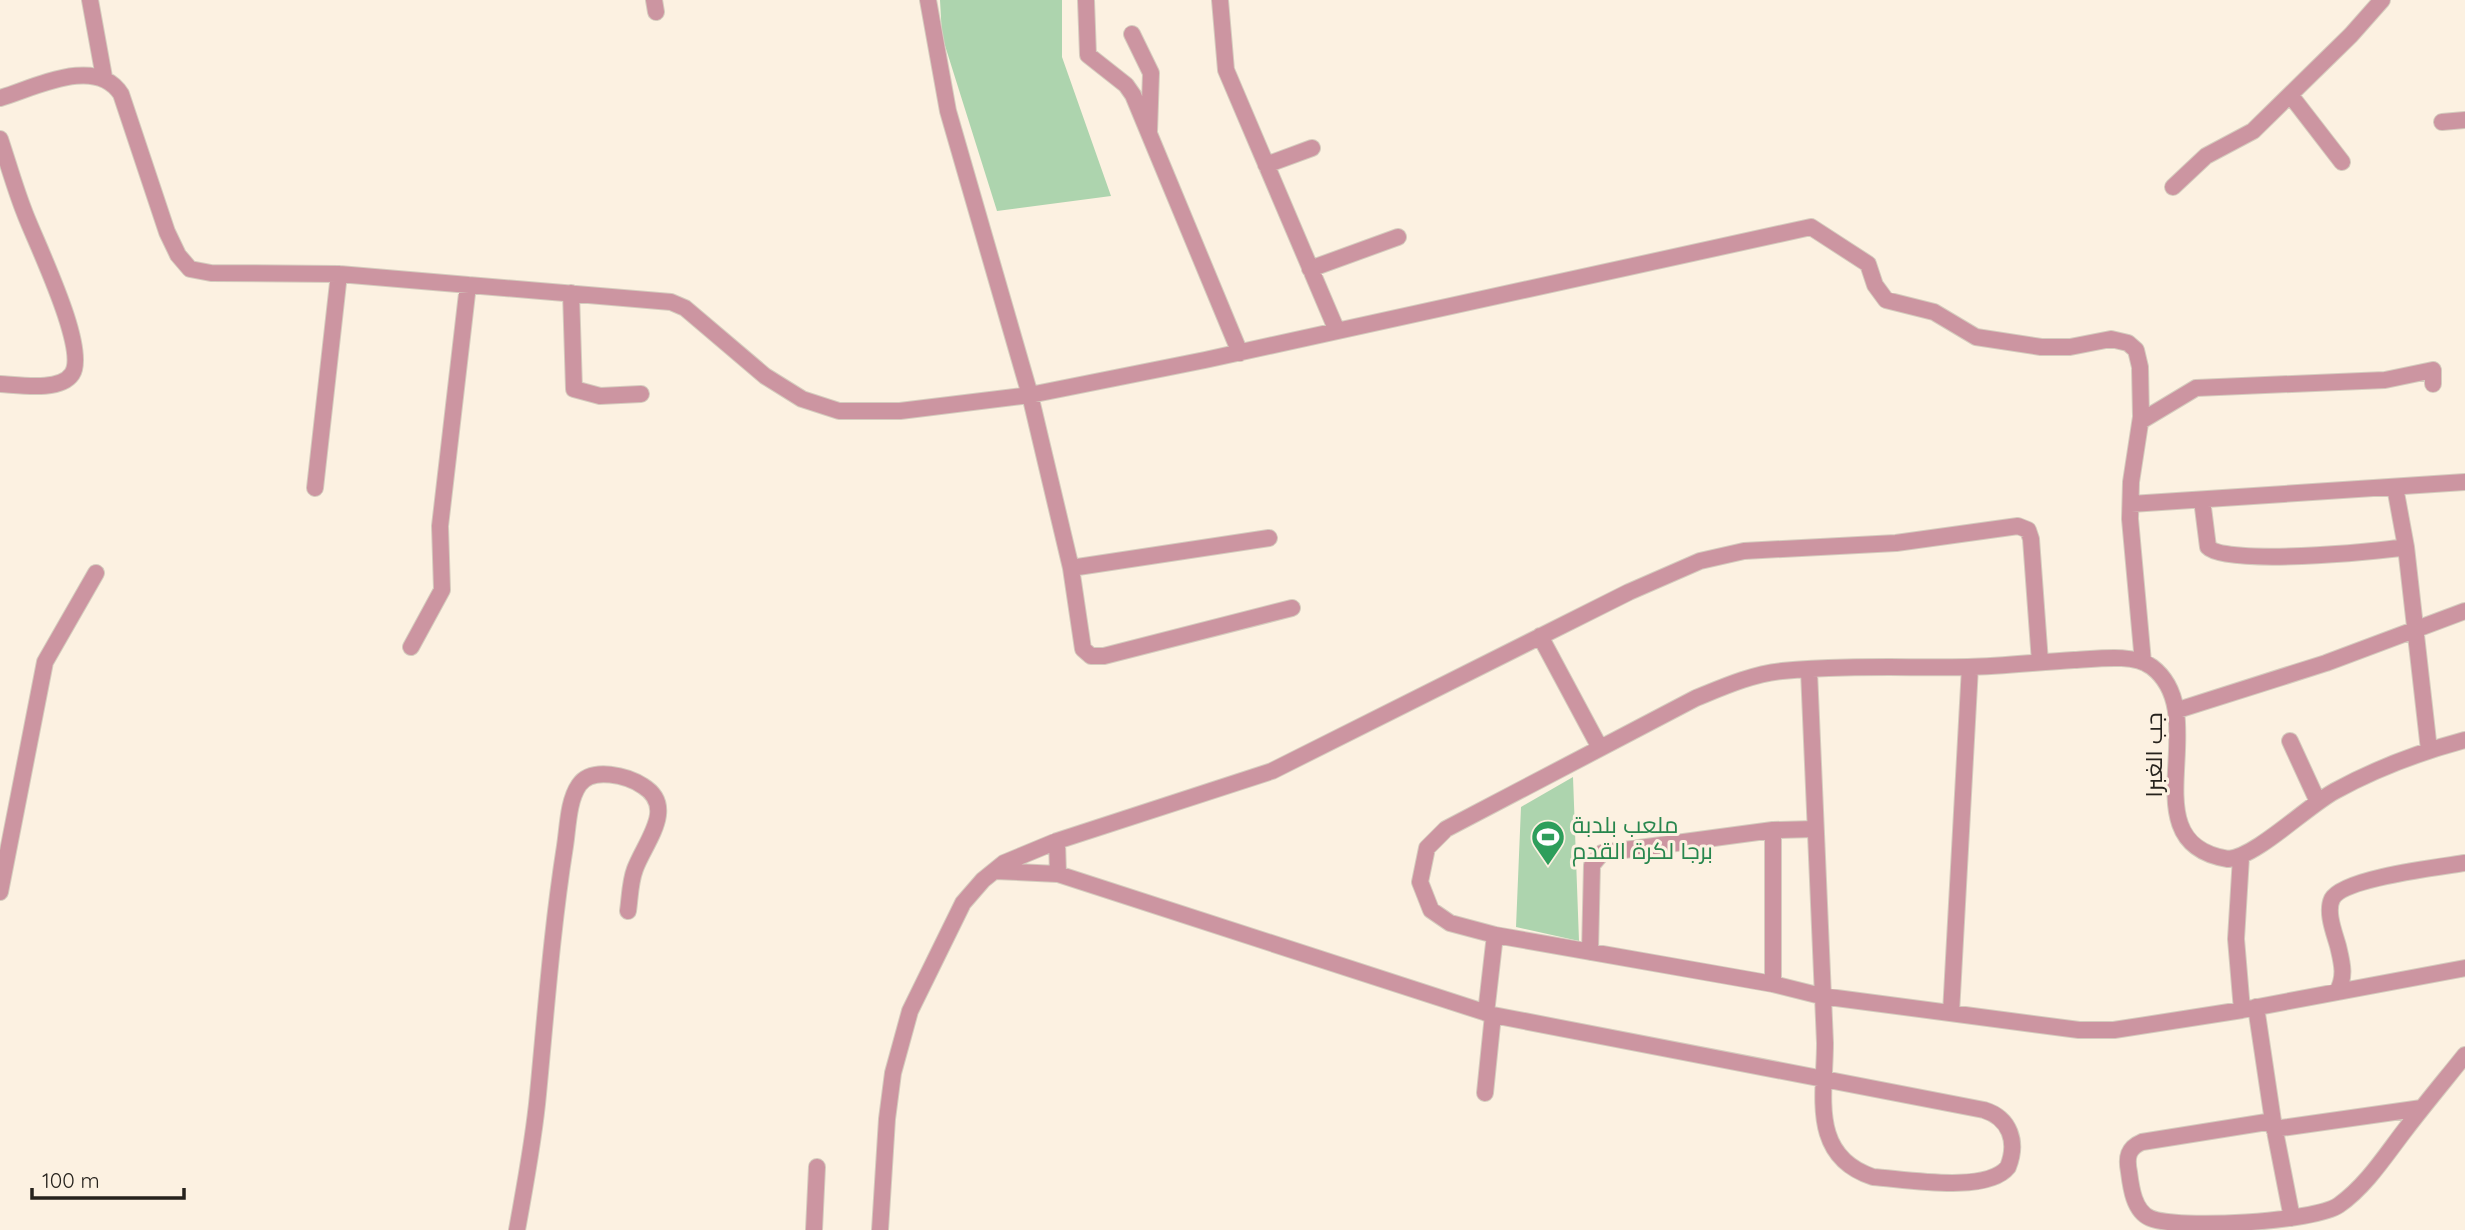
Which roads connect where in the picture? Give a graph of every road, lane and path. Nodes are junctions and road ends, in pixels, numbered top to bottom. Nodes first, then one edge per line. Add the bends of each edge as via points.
1 (90, 0) edge
2 (928, 0) edge
3 (1086, 0) edge
4 (1220, 0) edge
5 (2382, 0) edge
6 (1132, 34) dead end
7 (104, 77) junction
8 (2291, 96) junction
9 (0, 98) edge
10 (2465, 120) edge
11 (2442, 122) dead end
12 (1149, 137) junction
13 (0, 139) edge
14 (1312, 148) dead end
15 (2342, 162) dead end
16 (1266, 165) junction
17 (2173, 187) dead end
18 (1398, 237) dead end
19 (1310, 269) junction
20 (339, 274) junction
21 (468, 285) junction
22 (571, 293) junction
23 (1337, 331) junction
24 (1240, 353) junction
25 (0, 384) edge
26 (2433, 384) dead end
27 (641, 394) dead end
28 (1030, 395) junction
29 (2141, 422) junction
30 (2465, 482) edge
31 (2395, 487) junction
32 (315, 488) dead end
33 (2202, 500) junction
34 (2131, 504) junction
35 (1269, 538) dead end
36 (2406, 547) junction
37 (1071, 568) junction
38 (96, 573) dead end
39 (1292, 608) dead end
40 (2465, 611) edge
41 (2414, 628) junction
42 (1540, 636) junction
43 (411, 647) dead end
44 (2040, 662) junction
45 (2143, 662) junction
46 (1970, 667) junction
47 (1809, 671) junction
48 (2178, 710) junction
49 (2465, 740) edge
50 (2290, 741) dead end
51 (1600, 748) junction
52 (2429, 750) junction
53 (2318, 802) junction
54 (1815, 829) junction
55 (1773, 830) junction
56 (1057, 841) junction
57 (2241, 857) junction
58 (2465, 863) edge
59 (995, 871) junction
60 (1058, 874) junction
61 (0, 892) edge
62 (628, 911) dead end
63 (1494, 935) junction
64 (1590, 952) junction
65 (2465, 968) edge
66 (1773, 984) junction
67 (2337, 992) junction
68 (1821, 996) junction
69 (2249, 1009) junction
70 (1951, 1013) junction
71 (1489, 1014) junction
72 (2465, 1055) edge
73 (1823, 1078) junction
74 (1485, 1093) dead end
75 (2422, 1108) junction
76 (2274, 1125) junction
77 (817, 1167) dead end
78 (2291, 1218) junction
79 (517, 1230) edge
80 (814, 1230) edge
81 (880, 1230) edge

1 - 7 street
2 - 28 street via 948,111
3 - 12 street via 1088,55 1130,88
4 - 16 street via 1226,70
5 - 8 street
6 - 12 street via 1151,73
7 - 9 street via 70,76
7 - 20 street via 121,94 167,232 190,269
8 - 15 street
8 - 17 street via 2253,131 2206,156
10 - 11 street
12 - 24 street
13 - 25 street via 24,214 63,305 75,365 72,375 59,384
14 - 16 street
16 - 19 street
18 - 19 street
19 - 23 street
20 - 21 street
20 - 32 street
21 - 22 street
21 - 43 street via 440,526 442,590
22 - 27 street via 573,389 600,396
22 - 28 street via 677,304 765,376 802,399 831,410 900,411
23 - 24 street
23 - 29 street via 1809,227 1868,264 1886,300 1934,312 1976,337 2041,347 2111,339 2128,343 2136,350 2140,368
24 - 28 street
26 - 29 street via 2433,370 2385,380 2196,388
28 - 37 street
29 - 34 street
30 - 31 street
31 - 33 street
31 - 36 street
33 - 34 street
33 - 36 street via 2208,547 2227,556 2343,554
34 - 45 street
35 - 37 street
36 - 41 street
37 - 39 street via 1081,645 1094,656
38 - 61 street via 45,662
40 - 41 street
41 - 48 street via 2326,663
41 - 52 street
42 - 44 street via 1719,555 1895,543 2018,526 2028,530 2031,539
42 - 51 street
42 - 56 street via 1272,771
44 - 45 street
44 - 46 street
45 - 48 street, جب الغبرا via 2168,684
46 - 47 street
46 - 70 street
47 - 51 street via 1782,671 1729,685
47 - 54 street
48 - 57 street, جب الغبرا via 2176,815 2186,834 2203,850 2228,859
49 - 52 street
50 - 53 street
51 - 63 street via 1446,829 1427,848 1420,882 1430,910 1450,923
52 - 53 street
53 - 57 street
54 - 55 street
54 - 68 street
55 - 64 street via 1599,855 1592,865
55 - 66 street
56 - 59 street
56 - 60 street
57 - 69 street via 2236,939
58 - 67 street via 2352,885 2335,894 2330,902 2331,920 2344,971
59 - 60 street
59 - 81 street via 973,890 953,921 910,1011 893,1073
60 - 71 street
62 - 79 street via 633,877 656,822 659,801 635,781 614,775 590,776 579,785 570,809 555,906 538,1098
63 - 64 street
63 - 71 street
64 - 66 street
65 - 67 street
66 - 68 street
67 - 69 street
68 - 70 street
68 - 73 street
69 - 70 street via 2102,1031
69 - 76 street
71 - 73 street
71 - 74 street
72 - 75 street
73 - 73 street via 1994,1113 2011,1136 2008,1167 1992,1179 1963,1182 1873,1177 1860,1172 1839,1157 1826,1130
75 - 76 street
75 - 78 street via 2375,1170 2339,1205
76 - 78 street
76 - 78 street via 2137,1144 2128,1156 2131,1183 2139,1208 2151,1219
77 - 80 street

